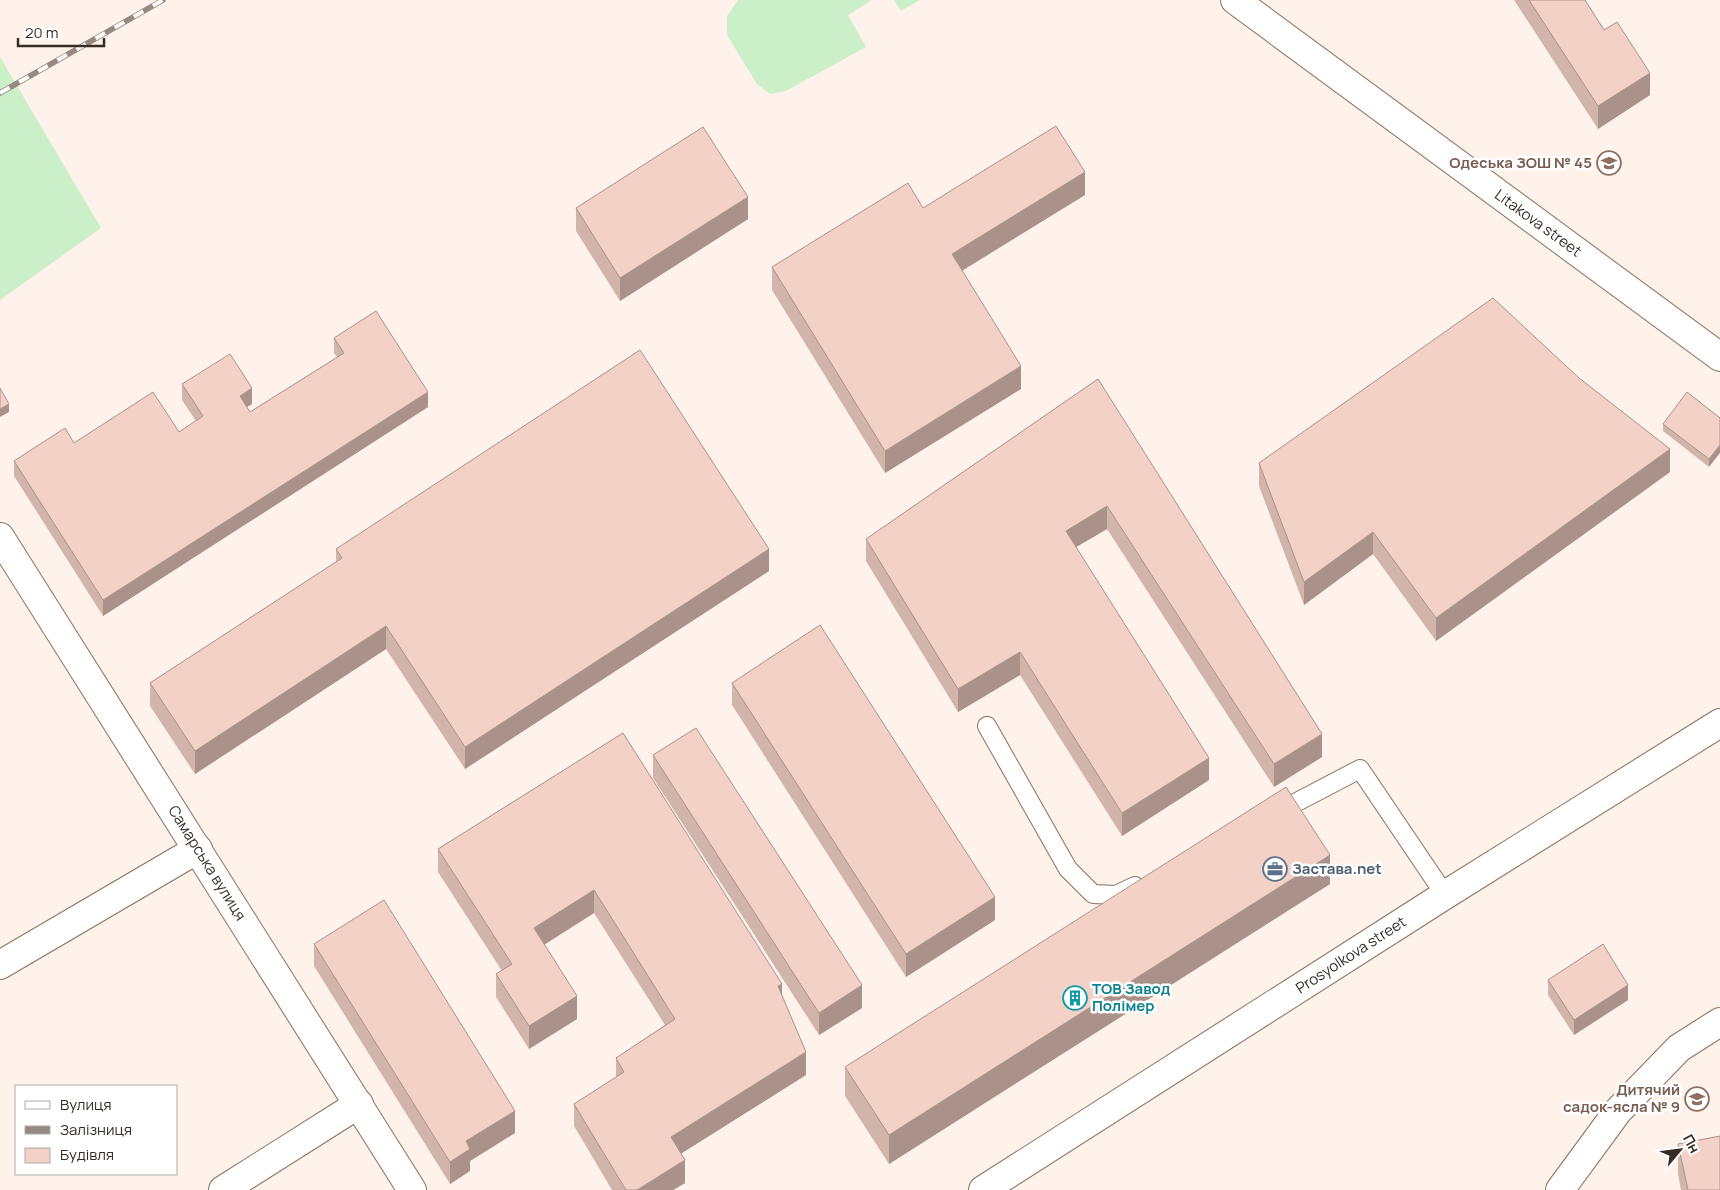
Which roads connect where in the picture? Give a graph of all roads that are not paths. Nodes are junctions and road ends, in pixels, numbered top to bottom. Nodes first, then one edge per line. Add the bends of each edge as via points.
1 (1235, 0) edge
2 (1720, 357) edge
3 (0, 537) edge
4 (1720, 723) edge
5 (987, 726) dead end
6 (1264, 818) edge
7 (198, 849) junction
8 (1151, 877) edge
9 (1445, 895) junction
10 (0, 964) edge
11 (1720, 1022) edge
12 (359, 1104) junction
13 (223, 1190) edge
14 (412, 1190) edge
15 (983, 1190) edge
16 (1560, 1190) edge

1 - 2 street, Litakova street
3 - 7 street, Самарська вулиця
4 - 9 street, Prosyolkova street
5 - 8 lane via 1068,869 1093,894 1116,896
6 - 9 lane via 1360,769
7 - 10 street
7 - 12 street, Самарська вулиця
9 - 15 street, Prosyolkova street
11 - 16 street via 1679,1048 1618,1111
12 - 13 street
12 - 14 street, Самарська вулиця

